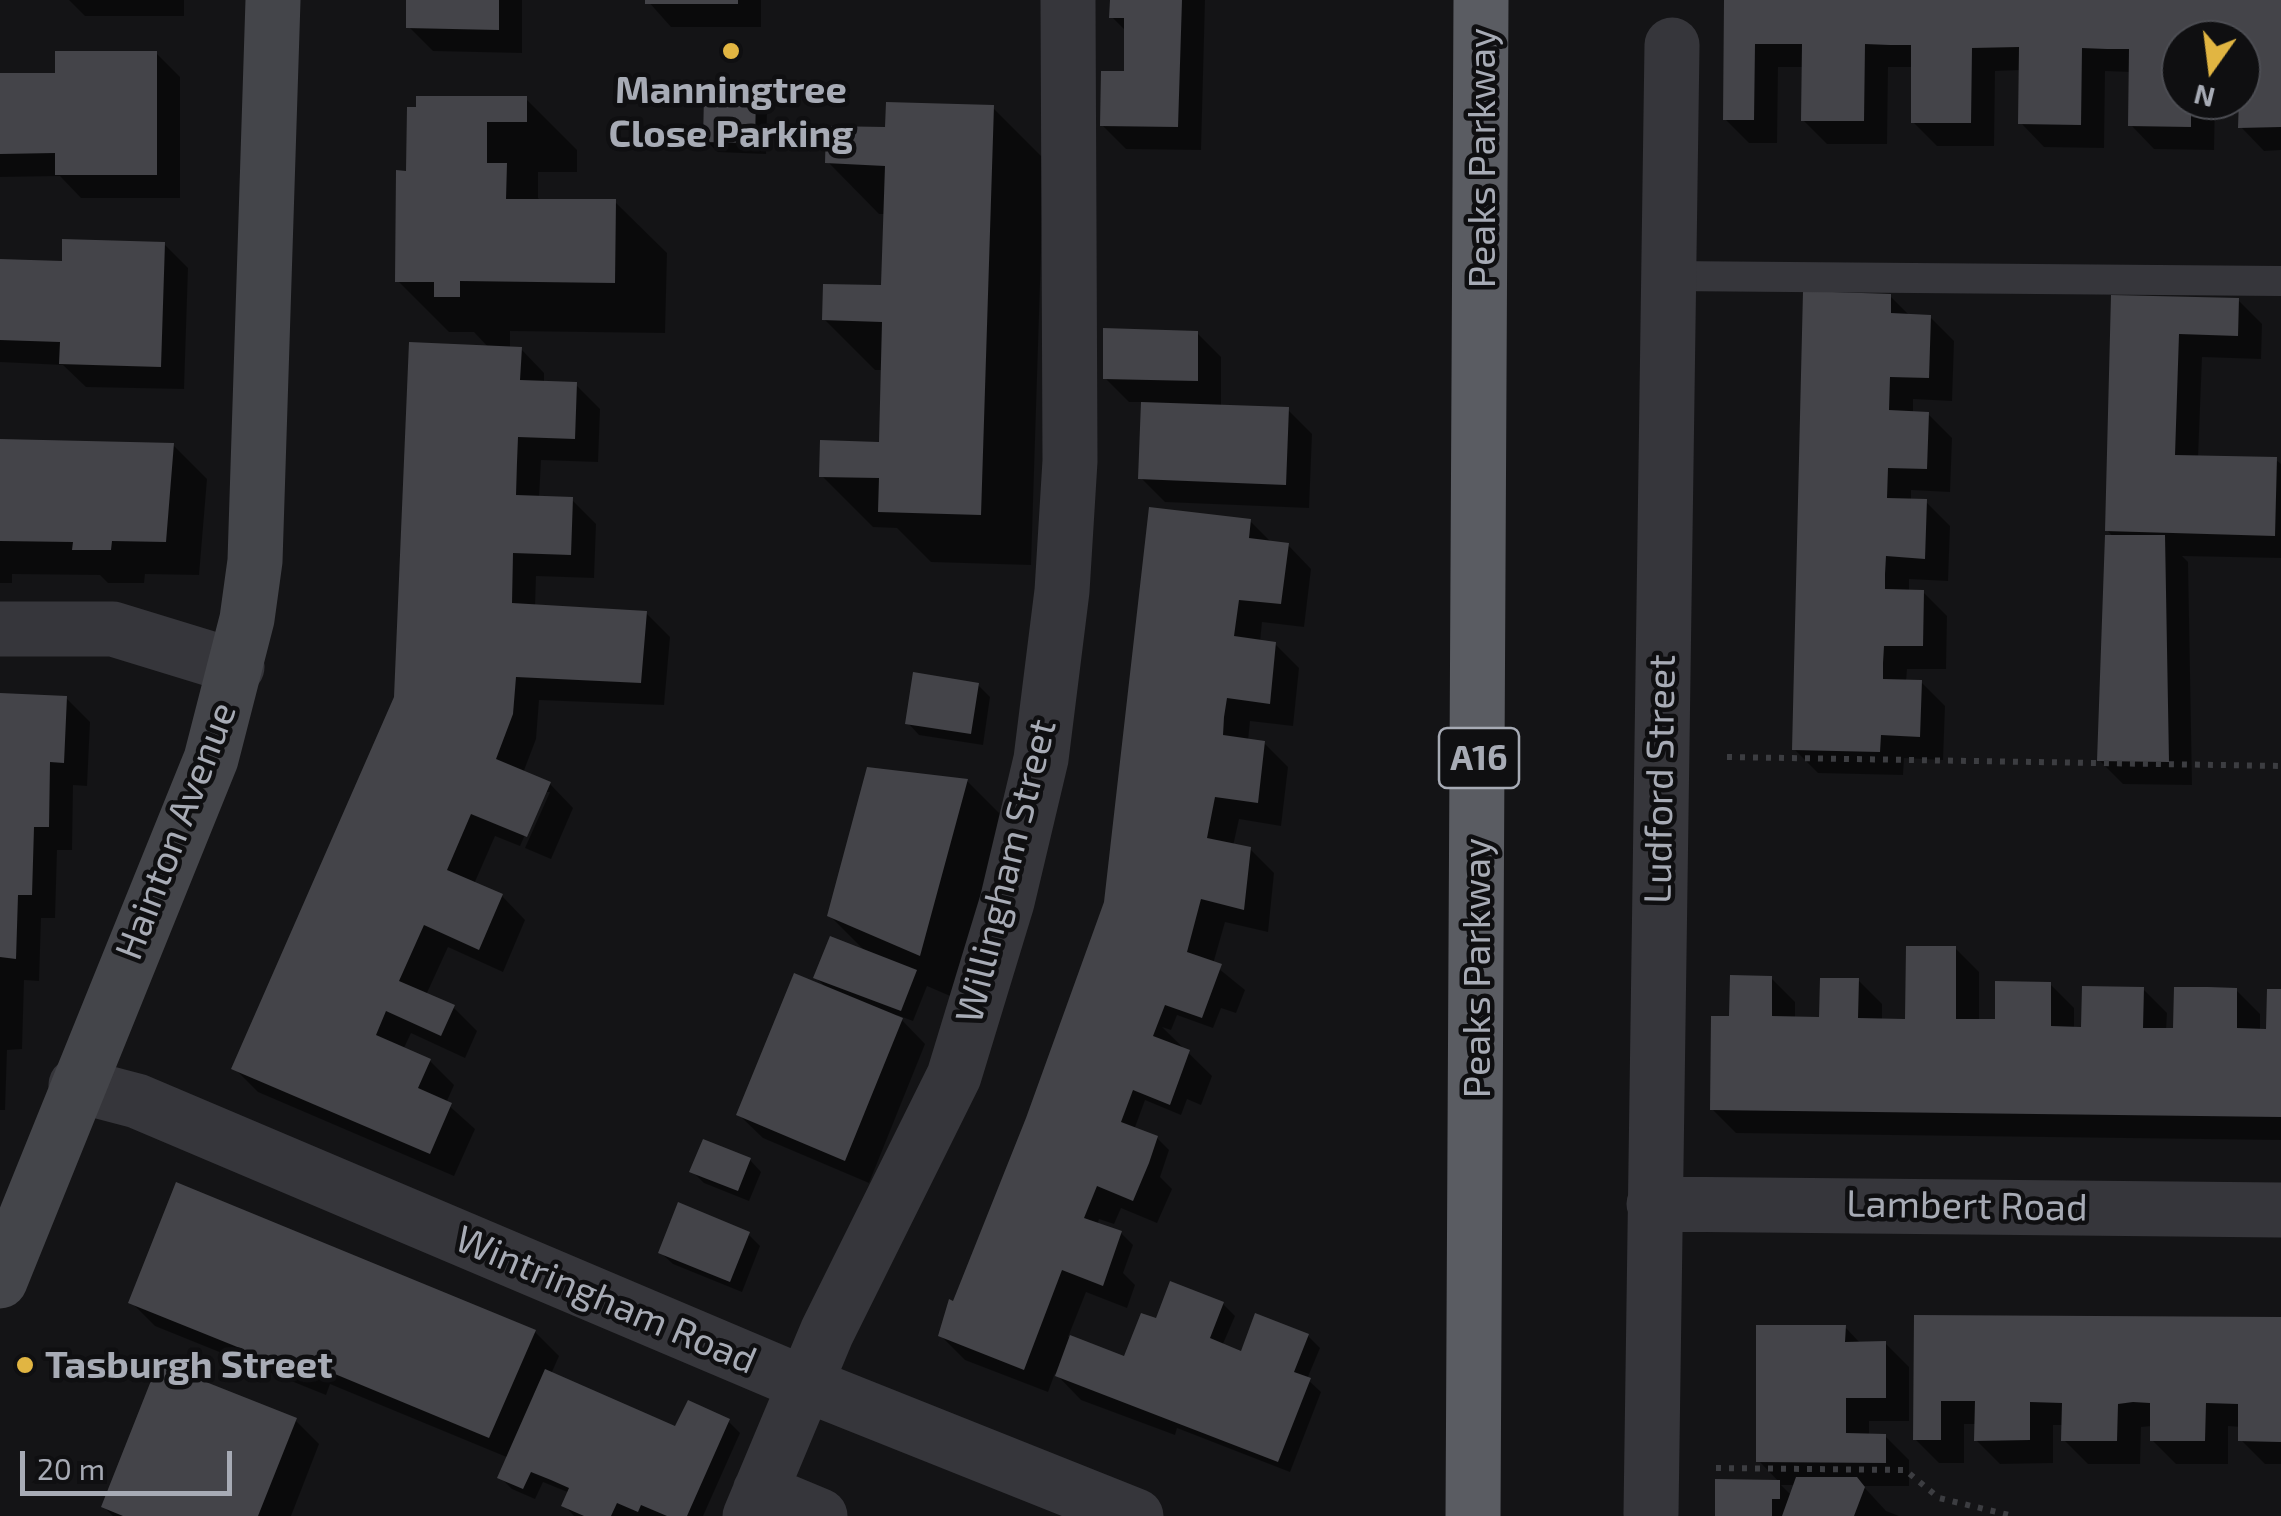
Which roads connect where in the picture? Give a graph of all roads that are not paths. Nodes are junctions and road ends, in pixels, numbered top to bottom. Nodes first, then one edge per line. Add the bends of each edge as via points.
1 (274, 0) edge
2 (1068, 0) edge
3 (1481, 0) edge
4 (1672, 45) dead end
5 (1668, 276) junction
6 (2281, 281) edge
7 (0, 630) edge
8 (237, 667) junction
9 (76, 1085) junction
10 (1654, 1204) junction
11 (2281, 1210) edge
12 (0, 1281) edge
13 (805, 1384) junction
14 (1652, 1491) road end
15 (755, 1504) edge
16 (820, 1516) edge
17 (1136, 1516) edge
18 (1473, 1516) edge

1 - 8 main road, Hainton Avenue via 254,561
2 - 13 street, Willingham Street via 1070,461 1042,759 954,1076
3 - 18 highway, Peaks Parkway / A16
4 - 5 street, Ludford Street
5 - 6 lane
5 - 10 street, Ludford Street
7 - 8 street via 112,629
8 - 9 main road, Hainton Avenue via 211,758
9 - 12 main road, Hainton Avenue
9 - 13 street, Wintringham Road via 136,1101
10 - 11 street, Lambert Road
10 - 14 street, Ludford Street
13 - 15 street, Willingham Street
13 - 17 street, Wintringham Road
15 - 16 street

